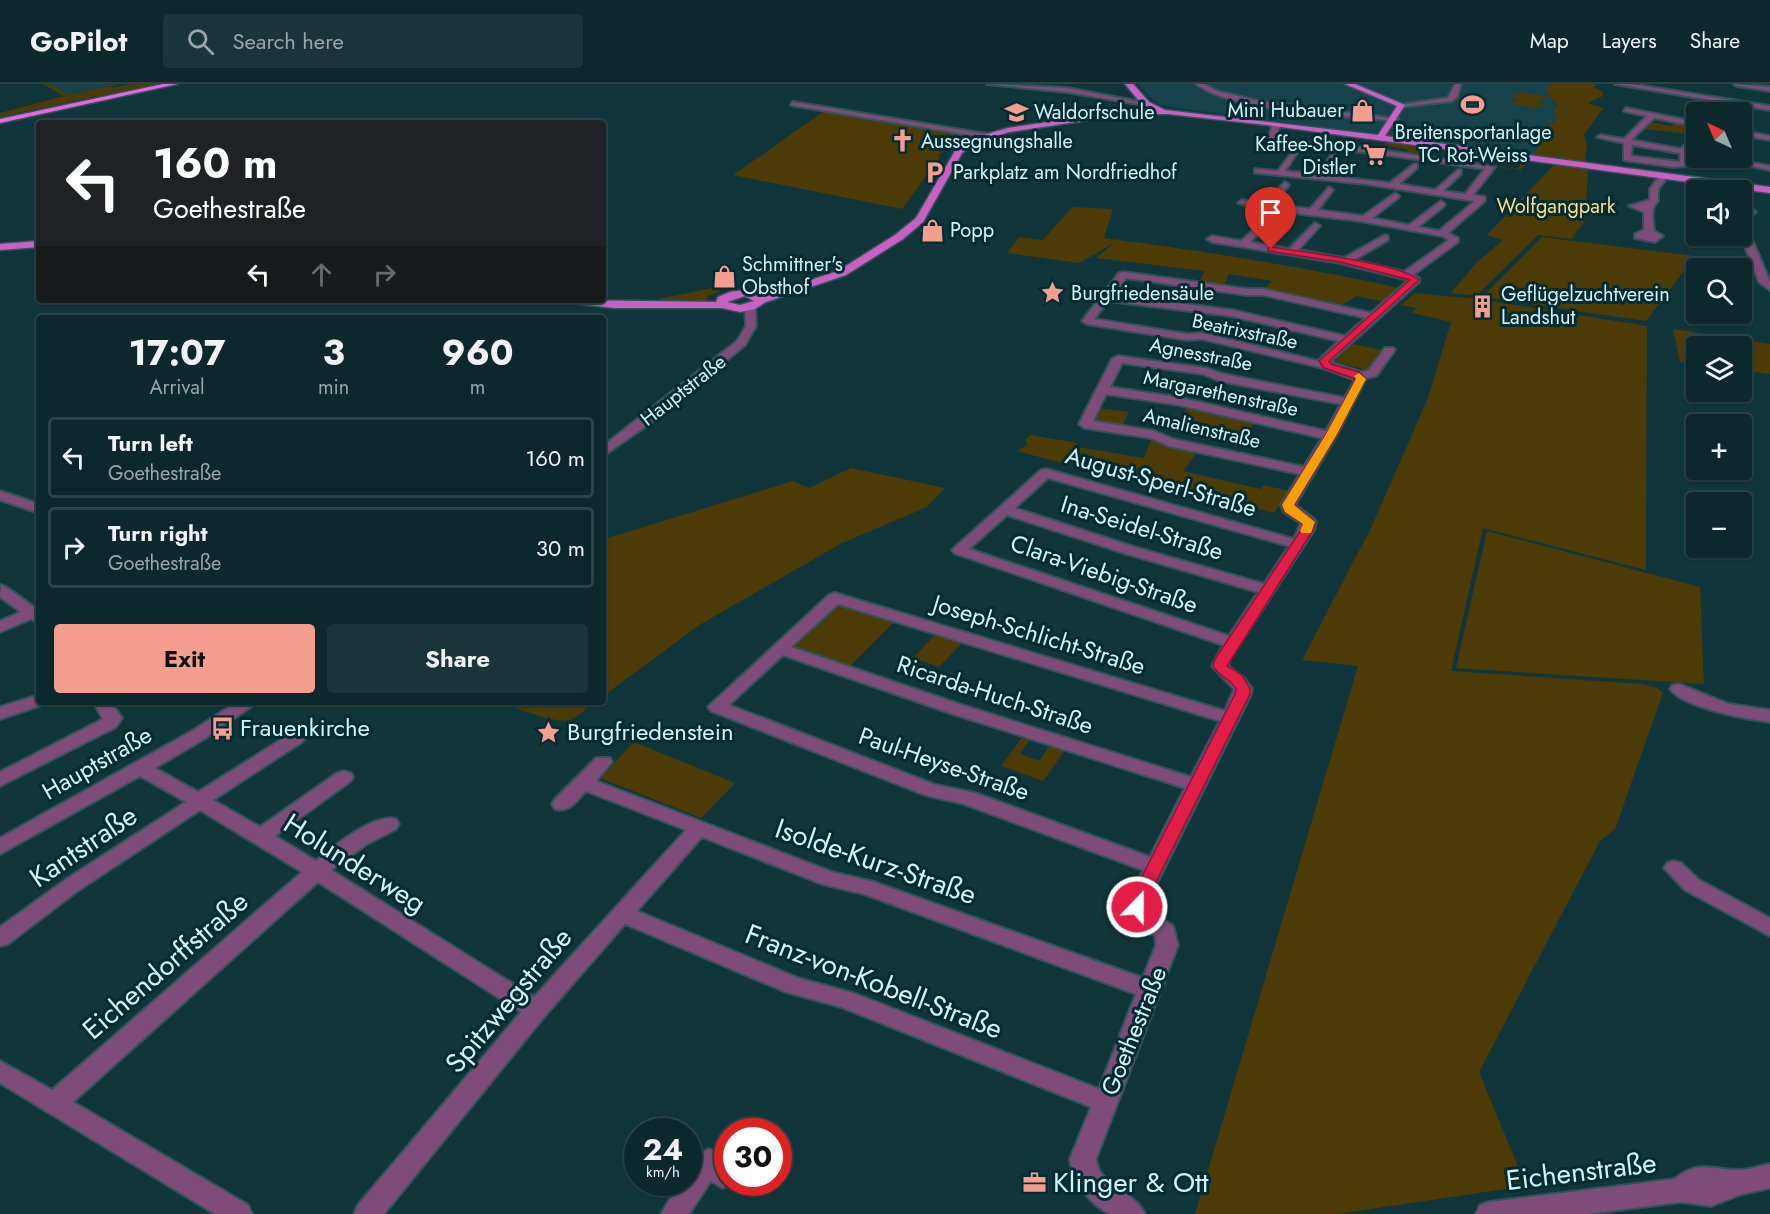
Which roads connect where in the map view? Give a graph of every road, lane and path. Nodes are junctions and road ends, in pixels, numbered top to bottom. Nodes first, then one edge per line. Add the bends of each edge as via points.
1 (161, 84) edge
2 (173, 84) edge
3 (990, 84) edge
4 (1129, 84) edge
5 (1199, 84) edge
6 (1349, 84) edge
7 (1458, 84) edge
8 (1618, 84) edge
9 (1680, 84) edge
10 (1737, 84) edge
11 (1057, 86) edge
12 (1770, 89) edge
13 (1665, 91) junction
14 (1646, 100) dead end
15 (793, 104) dead end
16 (1401, 105) junction
17 (1636, 105) dead end
18 (1767, 107) edge
19 (1148, 108) junction
20 (1652, 116) junction
21 (1770, 118) edge
22 (1394, 119) junction
23 (0, 120) edge
24 (1686, 122) edge
25 (1271, 124) junction
26 (987, 135) junction
27 (1752, 135) edge
28 (1380, 138) junction
29 (1600, 138) dead end
30 (1770, 138) edge
31 (1628, 142) junction
32 (1686, 149) edge
33 (1373, 151) junction
34 (1684, 152) junction
35 (1293, 153) dead end
36 (1334, 157) dead end
37 (1414, 166) dead end
38 (1752, 166) edge
39 (1770, 169) edge
40 (1258, 171) dead end
41 (1458, 172) dead end
42 (1281, 173) junction
43 (1664, 176) junction
44 (1322, 178) junction
45 (1758, 178) dead end
46 (1285, 185) dead end
47 (1394, 185) junction
48 (1770, 189) edge
49 (1329, 190) dead end
50 (1436, 193) junction
51 (1395, 196) dead end
52 (1467, 197) junction
53 (1242, 203) dead end
54 (1442, 204) dead end
55 (1267, 207) junction
56 (1311, 213) junction
57 (1365, 219) junction
58 (1268, 220) dead end
59 (1315, 226) dead end
60 (1411, 228) junction
61 (1648, 232) dead end
62 (1443, 234) junction
63 (1385, 238) dead end
64 (1212, 239) dead end
65 (36, 244) edge
66 (1243, 244) junction
67 (1750, 246) edge
68 (0, 247) edge
69 (1290, 253) junction
70 (1346, 261) junction
71 (1406, 275) junction
72 (1770, 287) edge
73 (1105, 297) junction
74 (759, 298) junction
75 (597, 303) edge
76 (722, 303) junction
77 (751, 314) junction
78 (1374, 317) junction
79 (1348, 340) junction
80 (1389, 350) dead end
81 (1325, 364) junction
82 (1358, 376) junction
83 (1103, 390) junction
84 (1348, 402) junction
85 (1085, 424) joint
86 (1330, 436) junction
87 (606, 450) edge
88 (1309, 472) junction
89 (0, 495) edge
90 (36, 508) edge
91 (1004, 509) junction
92 (1297, 544) junction
93 (1, 590) edge
94 (1267, 590) junction
95 (36, 613) edge
96 (0, 627) edge
97 (1234, 643) junction
98 (780, 649) junction
99 (1679, 689) dead end
100 (36, 701) edge
101 (104, 705) edge
102 (244, 705) edge
103 (0, 713) edge
104 (1770, 716) edge
105 (1230, 718) junction
106 (296, 738) dead end
107 (603, 762) dead end
108 (141, 768) junction
109 (344, 777) dead end
110 (0, 780) edge
111 (584, 783) junction
112 (1197, 785) junction
113 (199, 802) junction
114 (561, 804) dead end
115 (389, 824) dead end
116 (699, 828) junction
117 (261, 836) junction
118 (0, 847) edge
119 (1155, 867) junction
120 (1674, 868) dead end
121 (317, 873) junction
122 (622, 914) junction
123 (1770, 928) edge
124 (0, 938) edge
125 (1150, 990) junction
126 (536, 1010) junction
127 (0, 1071) edge
128 (1105, 1102) junction
129 (53, 1104) junction
130 (714, 1166) edge
131 (1770, 1176) edge
132 (239, 1214) edge
133 (367, 1214) edge
134 (674, 1214) edge
135 (1132, 1214) edge
136 (1489, 1214) edge

1 - 23 highway
2 - 23 highway
3 - 11 street
4 - 19 main road
5 - 22 street via 1244,100
6 - 16 main road
7 - 16 street via 1450,100
8 - 13 street
9 - 13 street
10 - 12 street
11 - 19 street
13 - 14 street
13 - 18 street via 1709,102
15 - 26 street
16 - 22 main road
17 - 20 street via 1626,110
18 - 21 street
19 - 25 main road
19 - 26 main road
20 - 24 street
20 - 31 street
22 - 28 main road
25 - 28 main road
25 - 33 street via 1272,141
26 - 74 main road via 959,151 920,220 865,260 833,277
27 - 30 street
28 - 33 street
28 - 43 main road
29 - 31 street
31 - 34 street
31 - 34 street via 1626,156 1632,160 1680,166 1684,164
32 - 34 street
33 - 52 street via 1491,167
35 - 42 street
36 - 44 street
37 - 47 street
38 - 39 street
39 - 45 street
40 - 42 street
41 - 50 street
42 - 44 street
43 - 48 main road
43 - 61 street via 1654,189
44 - 47 street
46 - 55 street
47 - 50 street
49 - 56 street
50 - 52 street
51 - 57 street
52 - 62 street via 1482,200
53 - 55 street
54 - 60 street
55 - 56 street
56 - 57 street
57 - 60 street
58 - 66 street
59 - 69 street
60 - 62 street
62 - 71 street via 1455,240
63 - 70 street
64 - 66 street
65 - 68 main road
66 - 69 street
67 - 72 street via 1764,282
69 - 70 street
70 - 71 street
71 - 78 street via 1414,281
73 - 78 street via 1123,275 1263,292
73 - 79 street via 1232,313
73 - 81 street, Beatrixstraße via 1087,321 1202,336
74 - 76 main road via 734,294
74 - 77 main road
75 - 76 main road
76 - 77 main road
77 - 87 street, Hauptstraße via 746,337 733,350
78 - 79 street
79 - 81 street
80 - 82 street via 1372,374
81 - 82 street
82 - 84 street, Goethestraße via 1361,379
83 - 84 street, Agnesstraße via 1119,359 1205,371
83 - 85 street, Agnesstraße
83 - 86 street, Margarethenstraße via 1181,402
84 - 86 street, Goethestraße
85 - 88 street, Amalienstraße via 1154,435 1169,442
86 - 88 street, Goethestraße
88 - 92 street, Goethestraße via 1288,506 1309,522
89 - 90 street
91 - 92 street, August-Sperl-Straße via 1046,472
91 - 94 street, Ina-Seidel-Straße
91 - 97 street, Clara-Viebig-Straße via 959,550
92 - 94 street, Goethestraße
93 - 95 street
94 - 97 street, Goethestraße
95 - 96 street
97 - 105 street, Goethestraße via 1220,666 1237,678 1243,689
98 - 105 street, Joseph-Schlicht-Straße via 835,598
98 - 112 street, Ricarda-Huch-Straße
98 - 119 street, Paul-Heyse-Straße via 717,707 932,790 968,798
99 - 104 street via 1703,702 1750,715
100 - 103 street
101 - 110 street via 113,718 110,723
102 - 108 street, Hauptstraße
105 - 112 street, Goethestraße
106 - 113 street, Kantstraße
107 - 111 street
108 - 113 street, Holunderweg
108 - 118 street, Hauptstraße
109 - 117 street
111 - 114 street
111 - 116 street, Isolde-Kurz-Straße
112 - 119 street, Goethestraße
113 - 117 street, Holunderweg
113 - 124 street, Kantstraße via 72,885
115 - 121 street, Eichendorffstraße via 372,830
116 - 122 street, Spitzwegstraße
116 - 125 street, Isolde-Kurz-Straße via 829,879 867,887
117 - 121 street, Holunderweg
119 - 125 street, Goethestraße via 1137,907 1139,914 1161,928 1168,938
120 - 123 street via 1692,885
121 - 126 street, Holunderweg
121 - 129 street, Eichendorffstraße
122 - 126 street, Spitzwegstraße
122 - 128 street, Franz-von-Kobell-Straße via 794,986 845,999
125 - 128 street, Goethestraße
126 - 133 street, Spitzwegstraße
127 - 129 street
128 - 135 street, Goethestraße via 1082,1166 1089,1179
129 - 132 street
130 - 134 street via 709,1161
131 - 136 street, Eichenstraße via 1738,1182 1724,1192 1702,1195 1681,1190

